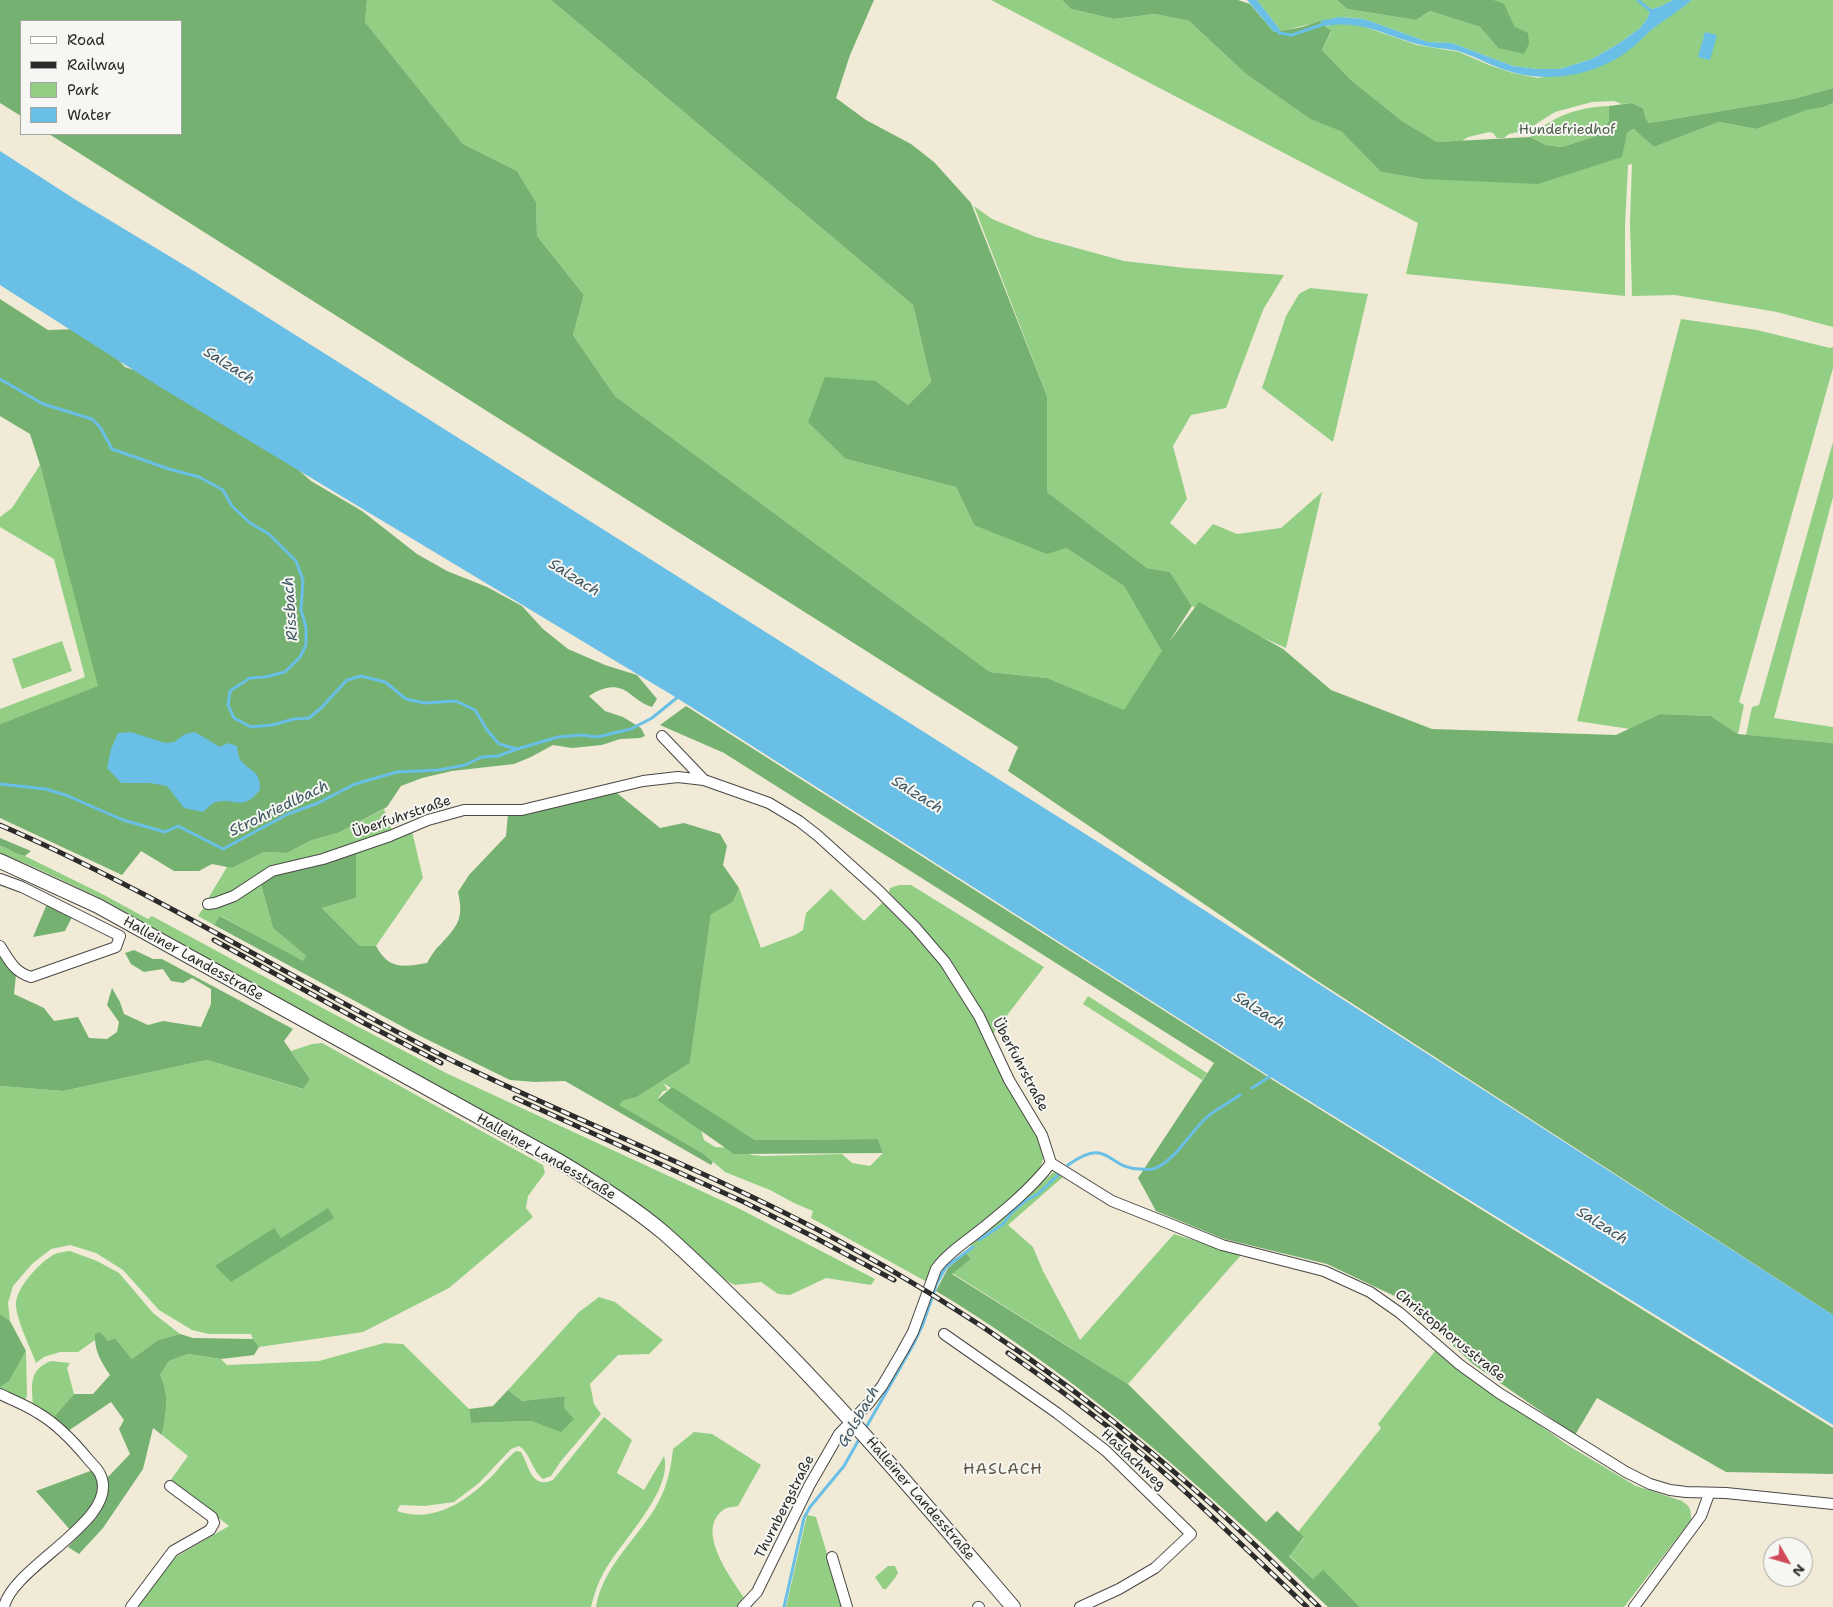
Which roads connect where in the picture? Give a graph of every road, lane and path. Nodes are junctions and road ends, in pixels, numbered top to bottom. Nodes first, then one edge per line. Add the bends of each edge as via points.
1 (662, 736) dead end
2 (704, 780) junction
3 (0, 861) edge
4 (0, 879) edge
5 (208, 904) dead end
6 (0, 946) edge
7 (1052, 1163) junction
8 (944, 1334) dead end
9 (0, 1394) edge
10 (855, 1423) junction
11 (170, 1486) dead end
12 (1709, 1494) junction
13 (1833, 1504) edge
14 (832, 1557) dead end
15 (4, 1607) edge
16 (132, 1607) edge
17 (743, 1607) edge
18 (847, 1607) edge
19 (1013, 1607) edge
20 (1080, 1607) edge
21 (1634, 1607) edge

1 - 2 street, Überfuhrstraße
2 - 5 street, Überfuhrstraße via 678,777 643,781 522,810 464,810 323,859 272,871 234,896
2 - 7 street, Überfuhrstraße via 769,803 799,821 916,927 945,962 979,1016 1009,1080 1042,1135
3 - 10 main road, Halleiner Landesstraße via 98,906 592,1180 692,1258
4 - 6 street via 120,936 116,947 31,977 13,968
7 - 10 street via 1028,1189 939,1264 913,1332 882,1386
7 - 12 street, Christophorusstraße via 1112,1201 1153,1218 1222,1245 1324,1271 1370,1292 1499,1393 1626,1472 1670,1490
8 - 20 street, Haslachweg via 1057,1412 1106,1451 1191,1534 1155,1568
9 - 15 street via 37,1412 60,1429 100,1474 104,1486 88,1520 21,1579
10 - 17 street, Thurnbergstraße via 839,1434 809,1486 757,1592
10 - 19 main road, Halleiner Landesstraße
11 - 16 street via 212,1517 214,1523 210,1530 173,1551
12 - 13 street, Christophorusstraße
12 - 21 street via 1701,1516
14 - 18 street

